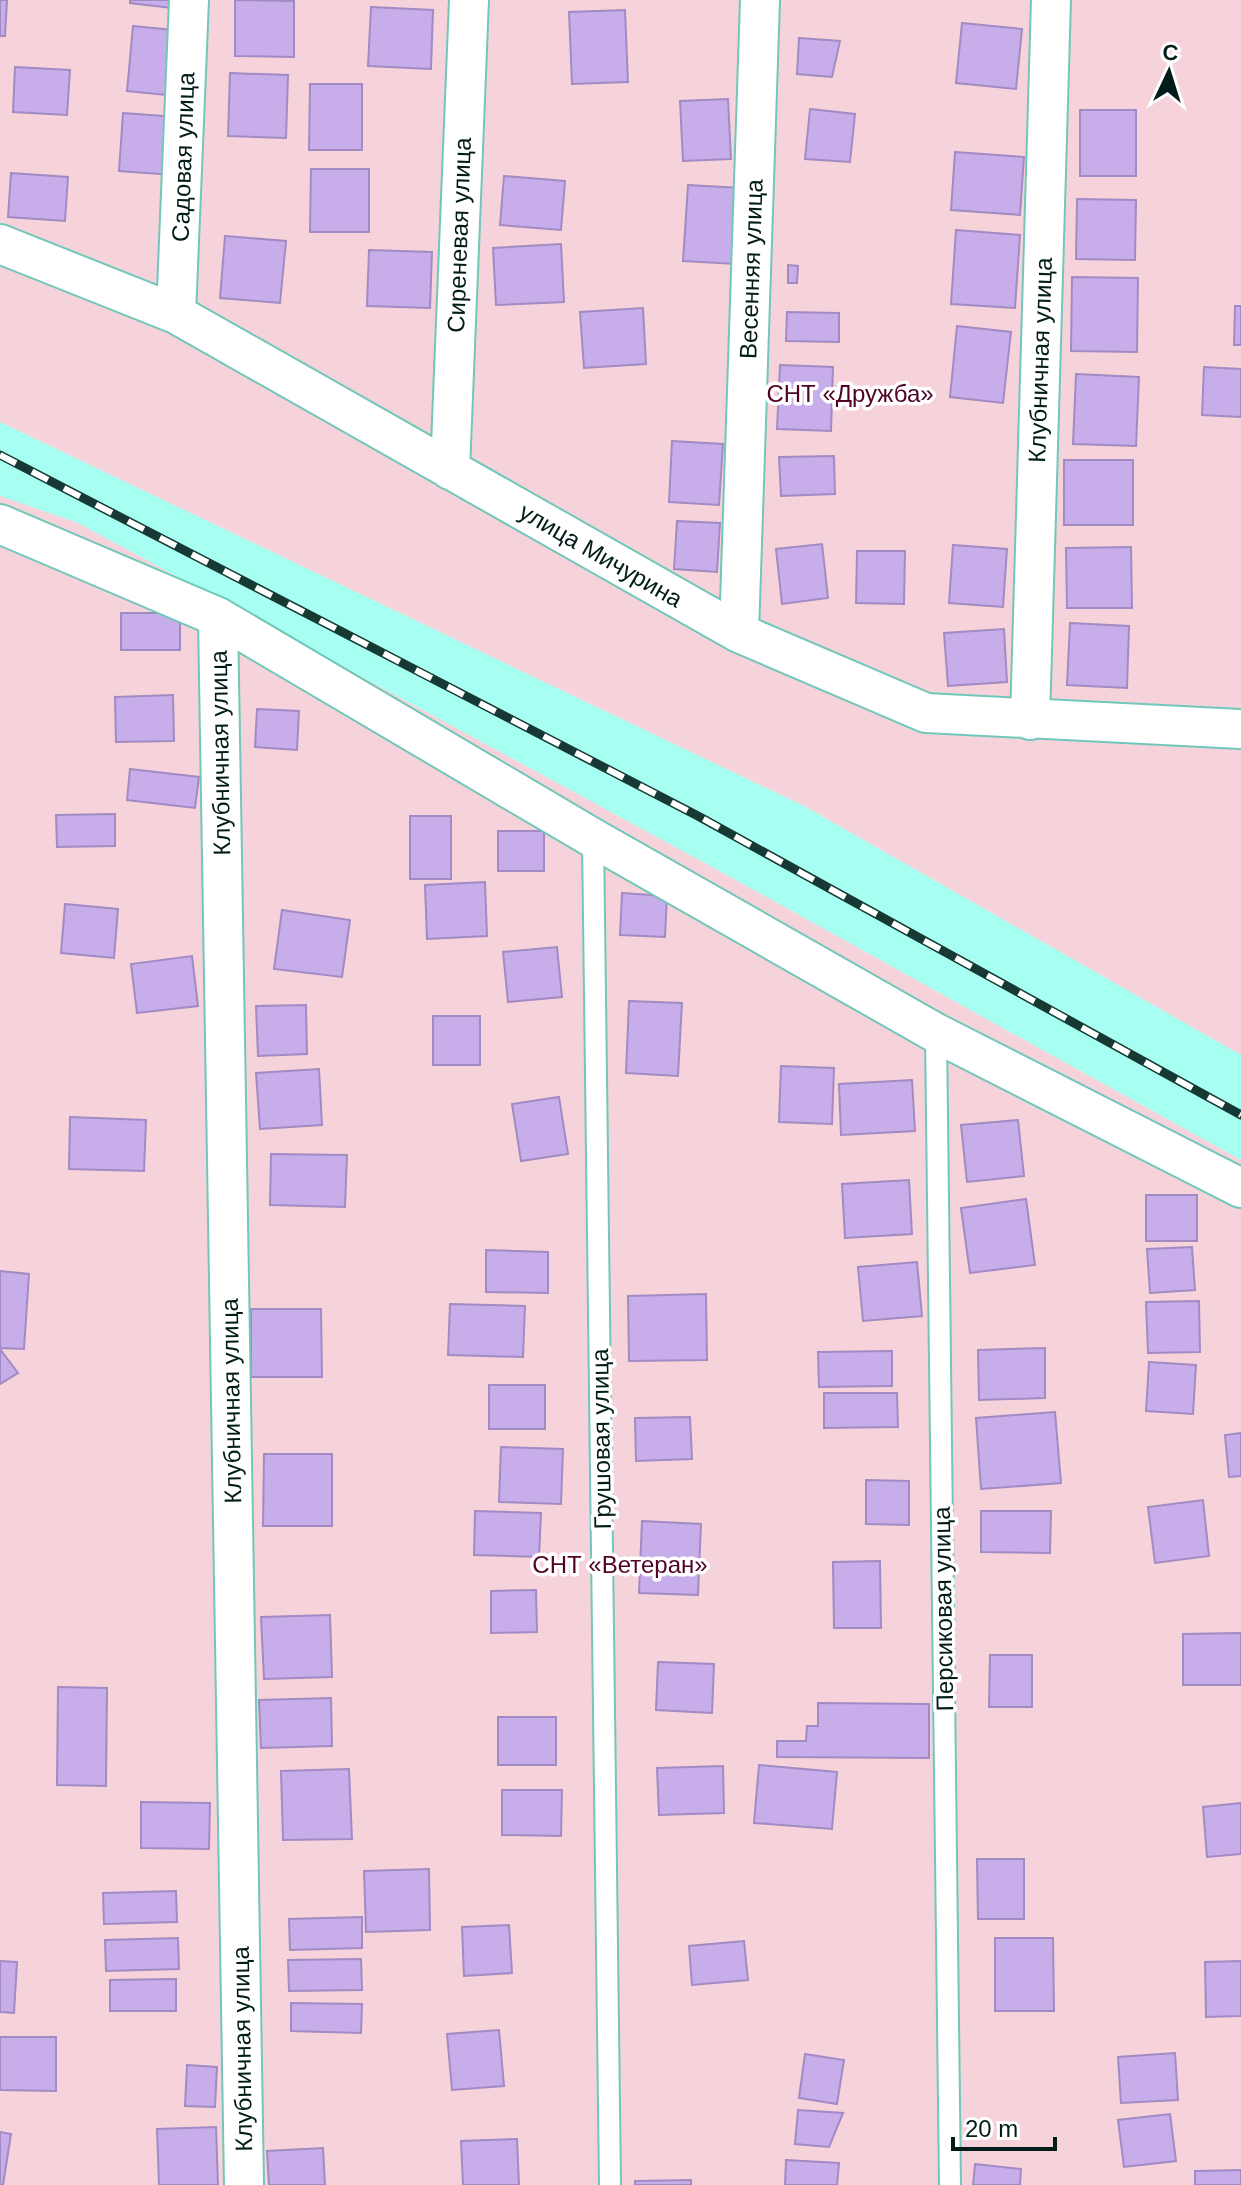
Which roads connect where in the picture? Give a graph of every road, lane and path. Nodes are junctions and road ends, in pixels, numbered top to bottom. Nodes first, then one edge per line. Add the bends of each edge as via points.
1 (189, 0) edge
2 (469, 0) edge
3 (760, 0) edge
4 (1051, 0) edge
5 (0, 244) edge
6 (176, 314) junction
7 (450, 470) junction
8 (0, 524) edge
9 (218, 617) junction
10 (739, 633) junction
11 (1030, 720) junction
12 (1241, 729) edge
13 (593, 838) junction
14 (936, 1033) junction
15 (1241, 1188) edge
16 (244, 2185) edge
17 (610, 2185) edge
18 (950, 2185) edge

1 - 6 street, Садовая улица
2 - 7 street, Сиреневая улица
3 - 10 street, Весенняя улица
4 - 11 street, Клубничная улица
5 - 6 street, улица Мичурина
6 - 7 street, улица Мичурина
7 - 10 street, улица Мичурина
8 - 9 street
9 - 13 street
9 - 16 street, Клубничная улица
10 - 11 street, улица Мичурина via 926,713
11 - 12 street, улица Мичурина
13 - 14 street
13 - 17 lane, Грушовая улица
14 - 15 street
14 - 18 lane, Персиковая улица

